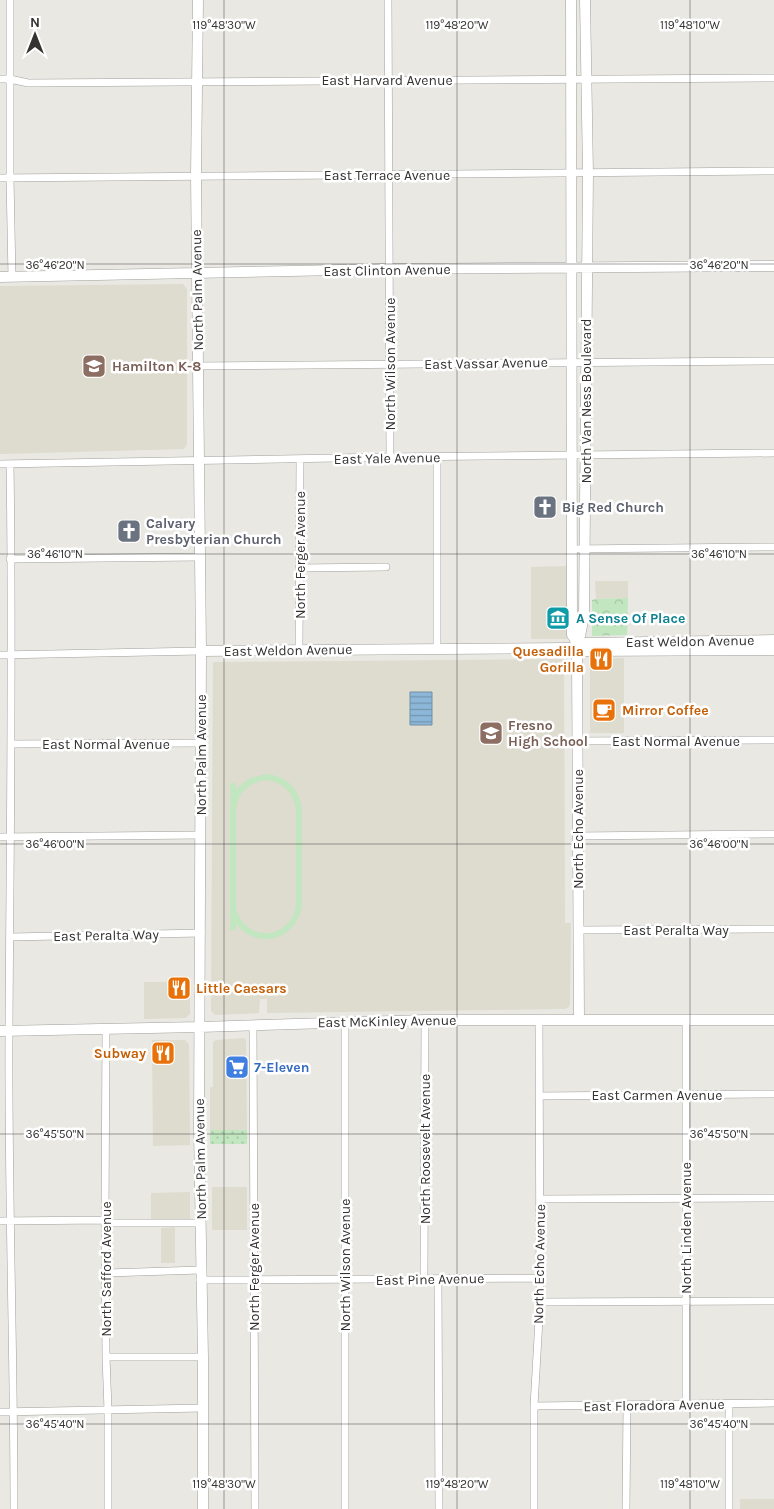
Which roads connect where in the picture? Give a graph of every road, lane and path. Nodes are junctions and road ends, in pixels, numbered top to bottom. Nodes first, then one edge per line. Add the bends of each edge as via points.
1 (10, 0) edge
2 (198, 0) edge
3 (388, 0) edge
4 (571, 0) edge
5 (585, 0) edge
6 (571, 78) junction
7 (586, 78) junction
8 (774, 78) edge
9 (0, 79) edge
10 (10, 79) junction
11 (388, 80) junction
12 (197, 81) junction
13 (774, 171) edge
14 (571, 173) junction
15 (588, 173) junction
16 (388, 175) junction
17 (196, 176) junction
18 (0, 178) edge
19 (10, 178) junction
20 (774, 266) edge
21 (572, 267) junction
22 (586, 267) junction
23 (389, 270) junction
24 (197, 274) junction
25 (0, 277) edge
26 (12, 277) junction
27 (774, 360) edge
28 (572, 361) junction
29 (586, 361) junction
30 (390, 365) junction
31 (198, 366) junction
32 (774, 453) edge
33 (572, 455) junction
34 (586, 455) junction
35 (390, 457) junction
36 (437, 458) junction
37 (200, 460) junction
38 (300, 460) junction
39 (0, 464) edge
40 (10, 464) junction
41 (774, 547) edge
42 (572, 549) junction
43 (584, 549) junction
44 (200, 557) junction
45 (10, 560) junction
46 (386, 567) dead end
47 (300, 568) junction
48 (774, 640) edge
49 (576, 643) junction
50 (755, 645) junction
51 (437, 649) junction
52 (299, 650) junction
53 (774, 650) edge
54 (201, 651) junction
55 (11, 654) junction
56 (0, 655) edge
57 (774, 740) edge
58 (577, 741) junction
59 (201, 743) junction
60 (11, 744) junction
61 (774, 834) edge
62 (201, 835) junction
63 (578, 836) junction
64 (11, 837) junction
65 (0, 838) edge
66 (774, 929) edge
67 (578, 930) junction
68 (201, 932) junction
69 (11, 937) junction
70 (539, 1018) junction
71 (579, 1019) junction
72 (425, 1020) junction
73 (774, 1020) edge
74 (345, 1021) junction
75 (686, 1021) junction
76 (253, 1025) junction
77 (200, 1027) junction
78 (106, 1028) junction
79 (5, 1031) edge
80 (774, 1094) edge
81 (686, 1095) junction
82 (539, 1096) junction
83 (686, 1198) junction
84 (774, 1198) edge
85 (540, 1199) junction
86 (106, 1220) junction
87 (0, 1221) edge
88 (10, 1221) junction
89 (201, 1222) junction
90 (107, 1273) junction
91 (200, 1275) junction
92 (540, 1278) junction
93 (424, 1279) junction
94 (438, 1279) junction
95 (255, 1280) junction
96 (346, 1280) junction
97 (774, 1301) edge
98 (540, 1302) junction
99 (686, 1302) junction
100 (202, 1357) junction
101 (106, 1358) junction
102 (774, 1403) edge
103 (686, 1404) junction
104 (729, 1404) junction
105 (627, 1405) junction
106 (534, 1406) junction
107 (202, 1408) junction
108 (108, 1410) junction
109 (0, 1412) edge
110 (14, 1412) junction
111 (14, 1509) edge
112 (108, 1509) edge
113 (203, 1509) edge
114 (255, 1509) edge
115 (346, 1509) edge
116 (439, 1509) edge
117 (534, 1509) edge
118 (626, 1509) edge
119 (730, 1509) edge

1 - 10 street
2 - 12 main road, North Palm Avenue
3 - 11 street, North Wilson Avenue
4 - 6 main road, North Van Ness Boulevard
5 - 7 main road, North Van Ness Boulevard
6 - 7 street, East Harvard Avenue
6 - 11 street, East Harvard Avenue
6 - 14 main road, North Van Ness Boulevard
7 - 8 street, East Harvard Avenue
7 - 15 main road, North Van Ness Boulevard
9 - 10 street, East Harvard Avenue
10 - 12 street, East Harvard Avenue via 28,83
10 - 19 street
11 - 12 street, East Harvard Avenue
11 - 16 street, North Wilson Avenue
12 - 17 main road, North Palm Avenue
13 - 15 street, East Terrace Avenue
14 - 15 street, East Terrace Avenue
14 - 16 street, East Terrace Avenue
14 - 21 main road, North Van Ness Boulevard
15 - 22 main road, North Van Ness Boulevard
16 - 17 street, East Terrace Avenue
16 - 23 street, North Wilson Avenue
17 - 19 street, East Terrace Avenue
17 - 24 main road, North Palm Avenue
18 - 19 street, East Terrace Avenue
19 - 26 street
20 - 22 main road, East Clinton Avenue
21 - 22 main road, East Clinton Avenue
21 - 23 main road, East Clinton Avenue
21 - 28 main road, North Van Ness Boulevard
22 - 29 main road, North Van Ness Boulevard
23 - 24 main road, East Clinton Avenue
23 - 30 street, North Wilson Avenue
24 - 26 main road, East Clinton Avenue
24 - 31 main road, North Palm Avenue
25 - 26 main road, East Clinton Avenue
27 - 29 street, East Vassar Avenue
28 - 29 street, East Vassar Avenue
28 - 30 street, East Vassar Avenue
28 - 33 main road, North Van Ness Boulevard
29 - 34 main road, North Van Ness Boulevard
30 - 31 street, East Vassar Avenue
30 - 35 street, North Wilson Avenue
31 - 37 main road, North Palm Avenue
32 - 34 street, East Yale Avenue
33 - 34 street, East Yale Avenue
33 - 36 street, East Yale Avenue
33 - 42 main road, North Van Ness Boulevard
34 - 43 main road, North Van Ness Boulevard
35 - 36 street, East Yale Avenue
35 - 38 street, East Yale Avenue
36 - 51 street
37 - 38 street, East Yale Avenue
37 - 40 street, East Yale Avenue
37 - 44 main road, North Palm Avenue
38 - 47 street, North Ferger Avenue
39 - 40 street, East Yale Avenue
40 - 45 street
41 - 43 street
42 - 43 street
42 - 49 main road, North Van Ness Boulevard via 572,635
43 - 49 main road, North Van Ness Boulevard via 583,625
44 - 45 street
44 - 54 main road, North Palm Avenue
45 - 55 street
46 - 47 street
47 - 52 street, North Ferger Avenue
48 - 50 main road, East Weldon Avenue
49 - 50 main road, East Weldon Avenue via 586,651
49 - 51 main road, East Weldon Avenue
49 - 58 main road, North Echo Avenue
50 - 53 main road, East Weldon Avenue
51 - 52 main road, East Weldon Avenue
52 - 54 main road, East Weldon Avenue
54 - 55 street, East Weldon Avenue
54 - 59 main road, North Palm Avenue
55 - 56 street, East Weldon Avenue
55 - 60 street
57 - 58 street, East Normal Avenue
58 - 63 main road, North Echo Avenue
59 - 60 street, East Normal Avenue
59 - 62 main road, North Palm Avenue
60 - 64 street
61 - 63 street
62 - 64 street
62 - 68 main road, North Palm Avenue
63 - 67 main road, North Echo Avenue
64 - 65 street
64 - 69 street
66 - 67 street, East Peralta Way
67 - 71 main road, North Echo Avenue
68 - 69 street, East Peralta Way
68 - 77 main road, North Palm Avenue
69 - 79 street
70 - 71 main road, East McKinley Avenue
70 - 72 main road, East McKinley Avenue
70 - 82 street, North Echo Avenue
71 - 75 main road, East McKinley Avenue
72 - 74 main road, East McKinley Avenue
72 - 93 street, North Roosevelt Avenue
73 - 75 main road, East McKinley Avenue
74 - 76 main road, East McKinley Avenue
74 - 96 street, North Wilson Avenue
75 - 81 street, North Linden Avenue
76 - 77 main road, East McKinley Avenue
76 - 95 street, North Ferger Avenue
77 - 78 main road, East McKinley Avenue
77 - 89 main road, North Palm Avenue
78 - 79 main road, East McKinley Avenue
78 - 86 street, North Safford Avenue
79 - 88 street
80 - 81 street, East Carmen Avenue
81 - 82 street, East Carmen Avenue
81 - 83 street, North Linden Avenue
82 - 85 street, North Echo Avenue
83 - 84 street
83 - 85 street
83 - 99 street, North Linden Avenue
85 - 92 street, North Echo Avenue
86 - 88 street
86 - 89 street via 111,1223
86 - 90 street, North Safford Avenue
87 - 88 street
88 - 110 street
89 - 91 main road, North Palm Avenue
90 - 91 street, East Pine Avenue
90 - 101 street, North Safford Avenue
91 - 95 street, East Pine Avenue
91 - 100 main road, North Palm Avenue
92 - 94 street, East Pine Avenue
92 - 98 street, North Echo Avenue
93 - 94 street, East Pine Avenue
93 - 96 street, East Pine Avenue
94 - 116 street
95 - 96 street, East Pine Avenue
95 - 114 street, North Ferger Avenue
96 - 115 street, North Wilson Avenue
97 - 99 street
98 - 99 street
98 - 106 street, North Echo Avenue
99 - 103 street, North Linden Avenue
100 - 101 street
100 - 107 main road, North Palm Avenue
101 - 108 street, North Safford Avenue
102 - 104 street, East Floradora Avenue
103 - 104 street, East Floradora Avenue
103 - 105 street, East Floradora Avenue
104 - 119 street
105 - 106 street, East Floradora Avenue
105 - 118 street
106 - 117 street, North Echo Avenue
107 - 108 street
107 - 113 main road, North Palm Avenue
108 - 110 street
108 - 112 street, North Safford Avenue
109 - 110 street
110 - 111 street

